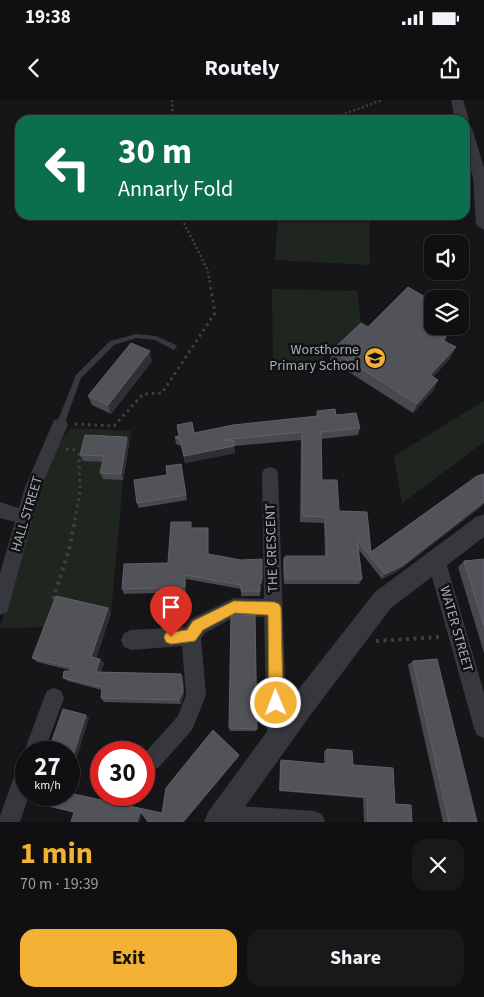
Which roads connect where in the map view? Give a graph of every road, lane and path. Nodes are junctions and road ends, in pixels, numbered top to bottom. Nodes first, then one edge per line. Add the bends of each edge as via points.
1 (172, 100) edge
2 (382, 100) edge
3 (457, 100) edge
4 (172, 115) edge
5 (342, 115) edge
6 (461, 115) edge
7 (470, 145) edge
8 (484, 224) edge
9 (174, 347) dead end
10 (60, 425) joint
11 (79, 450) edge
12 (270, 474) dead end
13 (0, 510) edge
14 (25, 517) junction
15 (484, 524) edge
16 (436, 559) junction
17 (53, 599) edge
18 (0, 606) edge
19 (274, 608) junction
20 (458, 635) junction
21 (191, 636) junction
22 (131, 640) dead end
23 (350, 643) junction
24 (54, 698) dead end
25 (484, 727) edge
26 (38, 741) edge
27 (277, 741) junction
28 (155, 757) edge
29 (15, 805) edge
30 (221, 819) edge
31 (9, 822) edge
32 (314, 822) edge

1 - 4 path
2 - 5 path
3 - 6 street
7 - 8 street via 480,178
9 - 10 lane via 156,338 136,336 112,343 78,377
10 - 14 street, HALL STREET via 33,487
11 - 17 path via 80,492 69,550
12 - 19 street, THE CRESCENT
13 - 14 street
14 - 18 street, HALL STREET
15 - 16 street
16 - 20 street, WATER STREET
16 - 23 street via 383,600
19 - 21 street via 234,607 198,626
19 - 27 street, THE CRESCENT
20 - 23 path
20 - 25 street, WATER STREET
21 - 22 street
21 - 28 street via 196,695 185,723
23 - 27 street
24 - 26 street
27 - 30 street
29 - 31 street
30 - 32 street

